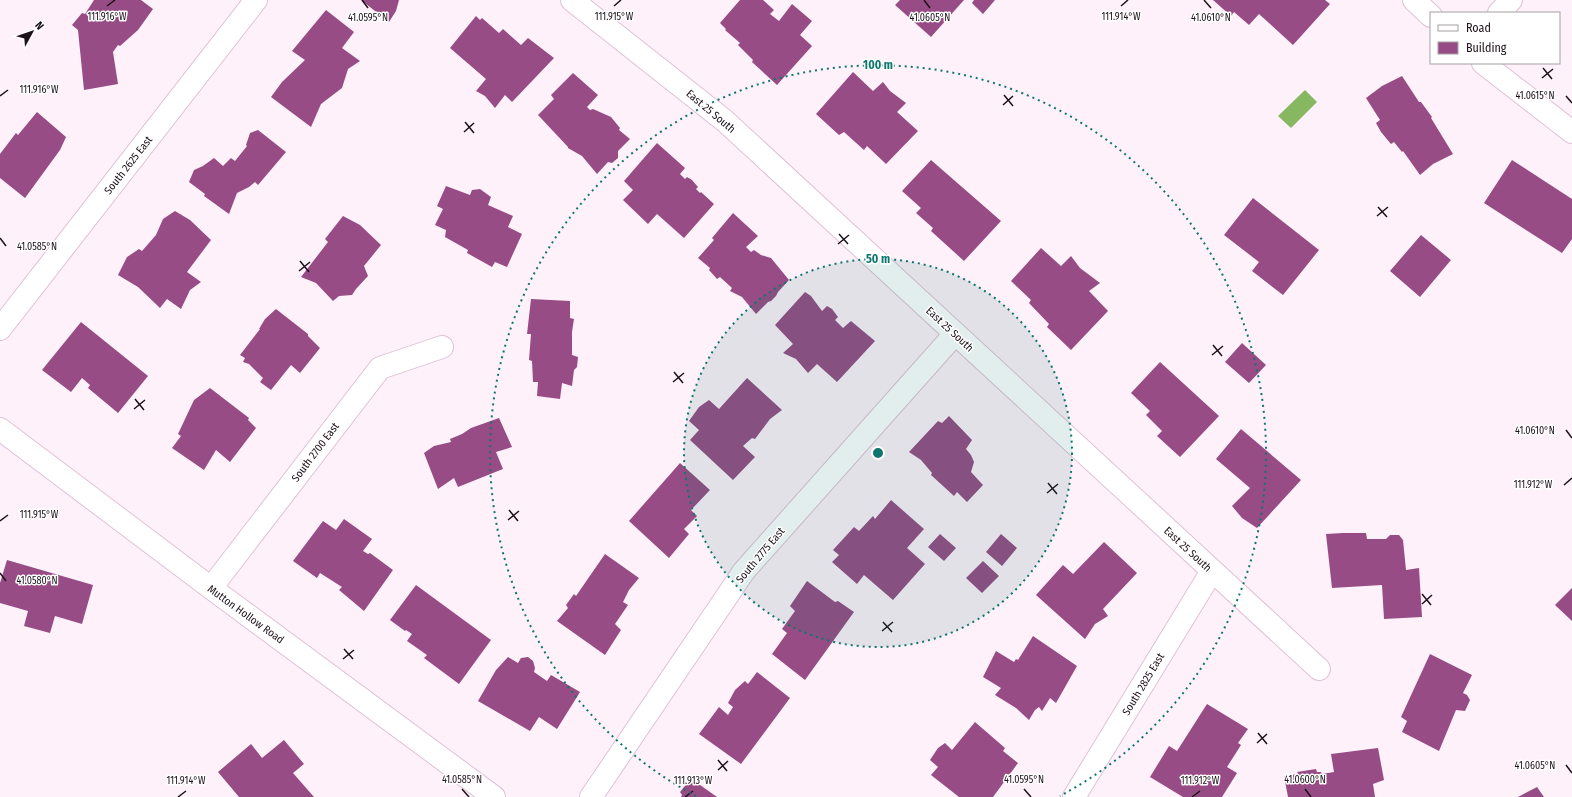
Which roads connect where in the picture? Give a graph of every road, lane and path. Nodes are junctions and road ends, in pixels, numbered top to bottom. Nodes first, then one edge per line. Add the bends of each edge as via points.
1 (256, 0) edge
2 (572, 0) edge
3 (1414, 0) edge
4 (1511, 0) edge
5 (1500, 12) edge
6 (1430, 15) edge
7 (1484, 64) edge
8 (1572, 132) edge
9 (0, 329) edge
10 (955, 334) junction
11 (442, 347) dead end
12 (0, 429) edge
13 (1212, 571) junction
14 (211, 588) junction
15 (1319, 669) dead end
16 (494, 797) edge
17 (591, 797) edge
18 (1074, 797) edge

1 - 9 street, South 2625 East
2 - 10 street, East 25 South via 725,122
3 - 6 street
4 - 5 street
7 - 8 street
10 - 13 street, East 25 South
10 - 17 street, South 2775 East via 744,571
11 - 14 street, South 2700 East via 380,368
12 - 14 street, Mutton Hollow Road
13 - 15 street, East 25 South
13 - 18 street, South 2825 East
14 - 16 street, Mutton Hollow Road

